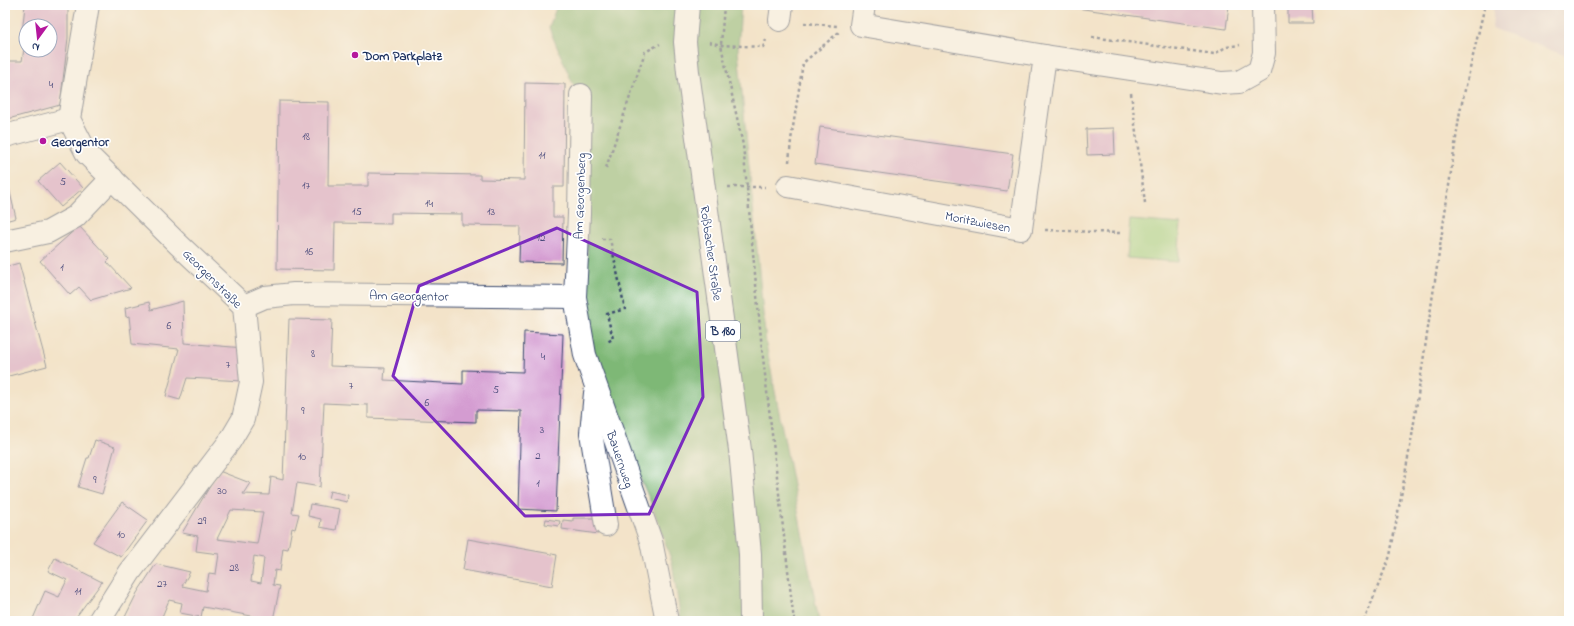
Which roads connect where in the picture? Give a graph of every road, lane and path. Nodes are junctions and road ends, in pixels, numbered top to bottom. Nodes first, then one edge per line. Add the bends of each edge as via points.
1 (88, 5) edge
2 (688, 5) edge
3 (724, 5) edge
4 (1263, 5) edge
5 (1484, 5) edge
6 (862, 15) edge
7 (1090, 36) dead end
8 (1264, 41) junction
9 (662, 44) dead end
10 (1045, 56) junction
11 (1128, 69) junction
12 (581, 95) dead end
13 (69, 119) junction
14 (5, 136) edge
15 (604, 172) dead end
16 (112, 178) junction
17 (788, 186) junction
18 (747, 188) junction
19 (703, 190) junction
20 (1146, 203) dead end
21 (1021, 229) junction
22 (1120, 233) dead end
23 (597, 240) dead end
24 (5, 242) edge
25 (575, 297) junction
26 (244, 306) junction
27 (585, 355) junction
28 (595, 386) junction
29 (606, 525) dead end
30 (99, 621) edge
31 (667, 621) edge
32 (751, 621) edge
33 (794, 621) edge
34 (1364, 621) edge

1 - 13 street
2 - 19 street, Roßbacher Straße / B 180 via 685,42
3 - 18 path via 721,45 743,145
4 - 8 street
5 - 34 path via 1460,111 1412,436 1390,556
6 - 10 street
6 - 17 path via 803,63 791,140
7 - 8 path via 1214,54 1226,47
8 - 11 street via 1259,71 1240,82 1222,83
9 - 15 path via 645,52
10 - 11 street
10 - 21 street, Moritzwiesen
11 - 20 path
12 - 25 street, Am Georgenberg
13 - 14 street
13 - 16 street, Georgenstraße via 87,154
16 - 24 street via 75,217 48,232
16 - 26 street, Georgenstraße
17 - 18 path
17 - 21 street, Moritzwiesen
18 - 19 path
18 - 33 path via 762,350
19 - 32 street, Roßbacher Straße / B 180 via 746,503
21 - 22 path
23 - 27 path via 610,239 625,309 607,314 613,339
25 - 26 street, Am Georgentor via 294,294 265,298
25 - 27 street, Bauernweg
26 - 30 street, Georgenstraße via 251,382 243,419 230,441 130,572
27 - 28 street, Bauernweg
28 - 29 street via 591,433
28 - 31 street, Bauernweg via 651,541

